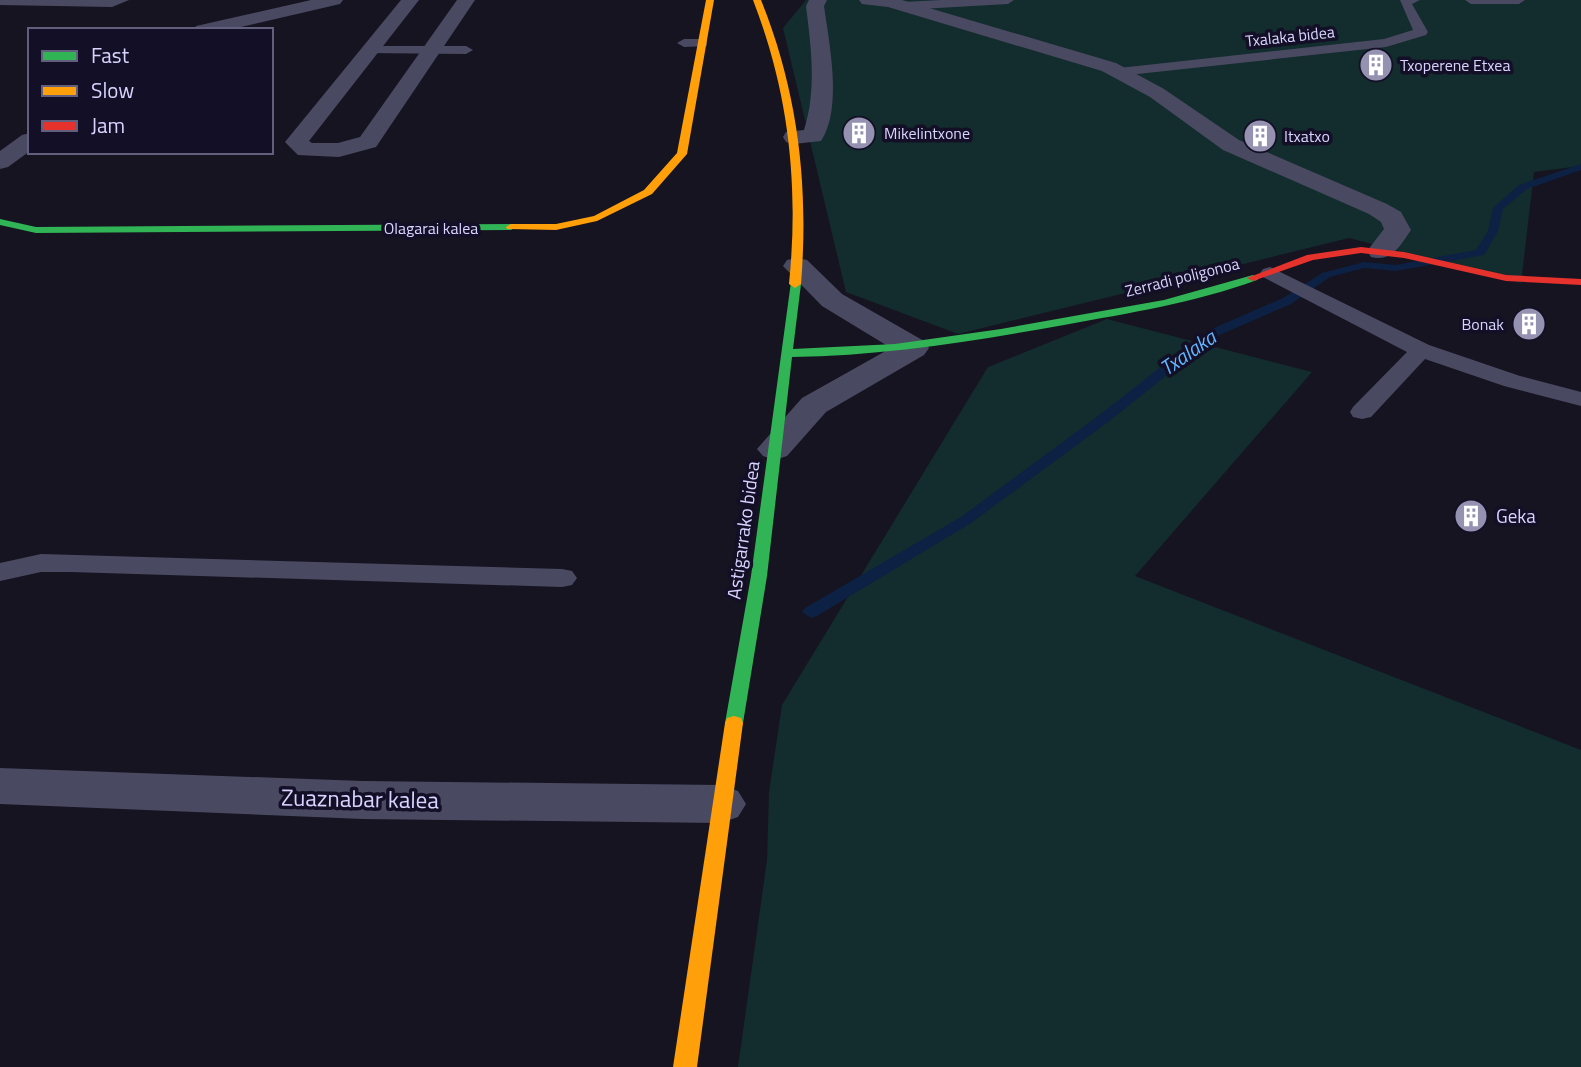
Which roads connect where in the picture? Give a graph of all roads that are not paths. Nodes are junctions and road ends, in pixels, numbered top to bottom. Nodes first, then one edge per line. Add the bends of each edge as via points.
1 (123, 0) edge
2 (334, 0) edge
3 (410, 0) edge
4 (466, 0) edge
5 (710, 0) edge
6 (757, 0) edge
7 (818, 0) edge
8 (868, 0) edge
9 (1008, 0) edge
10 (1414, 0) edge
11 (1471, 0) edge
12 (1519, 0) edge
13 (0, 1) edge
14 (903, 6) junction
15 (212, 28) edge
16 (684, 43) dead end
17 (702, 43) junction
18 (370, 50) junction
19 (432, 50) junction
20 (466, 50) dead end
21 (1119, 72) junction
22 (794, 137) junction
23 (28, 141) edge
24 (0, 162) edge
25 (0, 222) edge
26 (1381, 251) junction
27 (797, 266) junction
28 (1270, 273) junction
29 (1581, 282) edge
30 (913, 348) junction
31 (1421, 350) junction
32 (788, 353) junction
33 (1581, 399) edge
34 (1362, 412) dead end
35 (775, 449) junction
36 (0, 572) edge
37 (562, 578) dead end
38 (0, 786) edge
39 (721, 804) junction
40 (685, 1067) edge

1 - 13 lane
2 - 15 street
3 - 18 street
4 - 19 street
5 - 17 street, Olagarai kalea
6 - 22 street, Astigarrako bidea via 778,46
7 - 22 street via 821,117 813,135
8 - 14 street
9 - 14 lane
10 - 21 lane, Txalaka bidea via 1405,2 1421,32 1386,43
11 - 12 lane
14 - 21 street
16 - 17 lane
17 - 25 street, Olagarai kalea via 682,154 648,192 597,218 556,227 36,230
18 - 19 lane
18 - 19 street via 296,142 299,146 340,150 368,142
19 - 20 lane
21 - 26 street via 1231,145 1392,218 1398,230
22 - 27 street, Astigarrako bidea
23 - 24 street
26 - 28 street, Zerradi poligonoa via 1304,258
26 - 29 street, Zerradi poligonoa via 1523,282
27 - 30 street via 832,300
27 - 32 street, Astigarrako bidea
28 - 30 street, Zerradi poligonoa via 1212,291
28 - 31 lane
30 - 32 street, Zerradi poligonoa via 835,355
30 - 35 street via 814,405
31 - 33 lane
31 - 34 lane
32 - 35 street, Astigarrako bidea
35 - 39 street, Astigarrako bidea via 760,576
36 - 37 lane via 41,563 71,563
38 - 39 street, Zuaznabar kalea via 363,800
39 - 40 street, Astigarrako bidea

